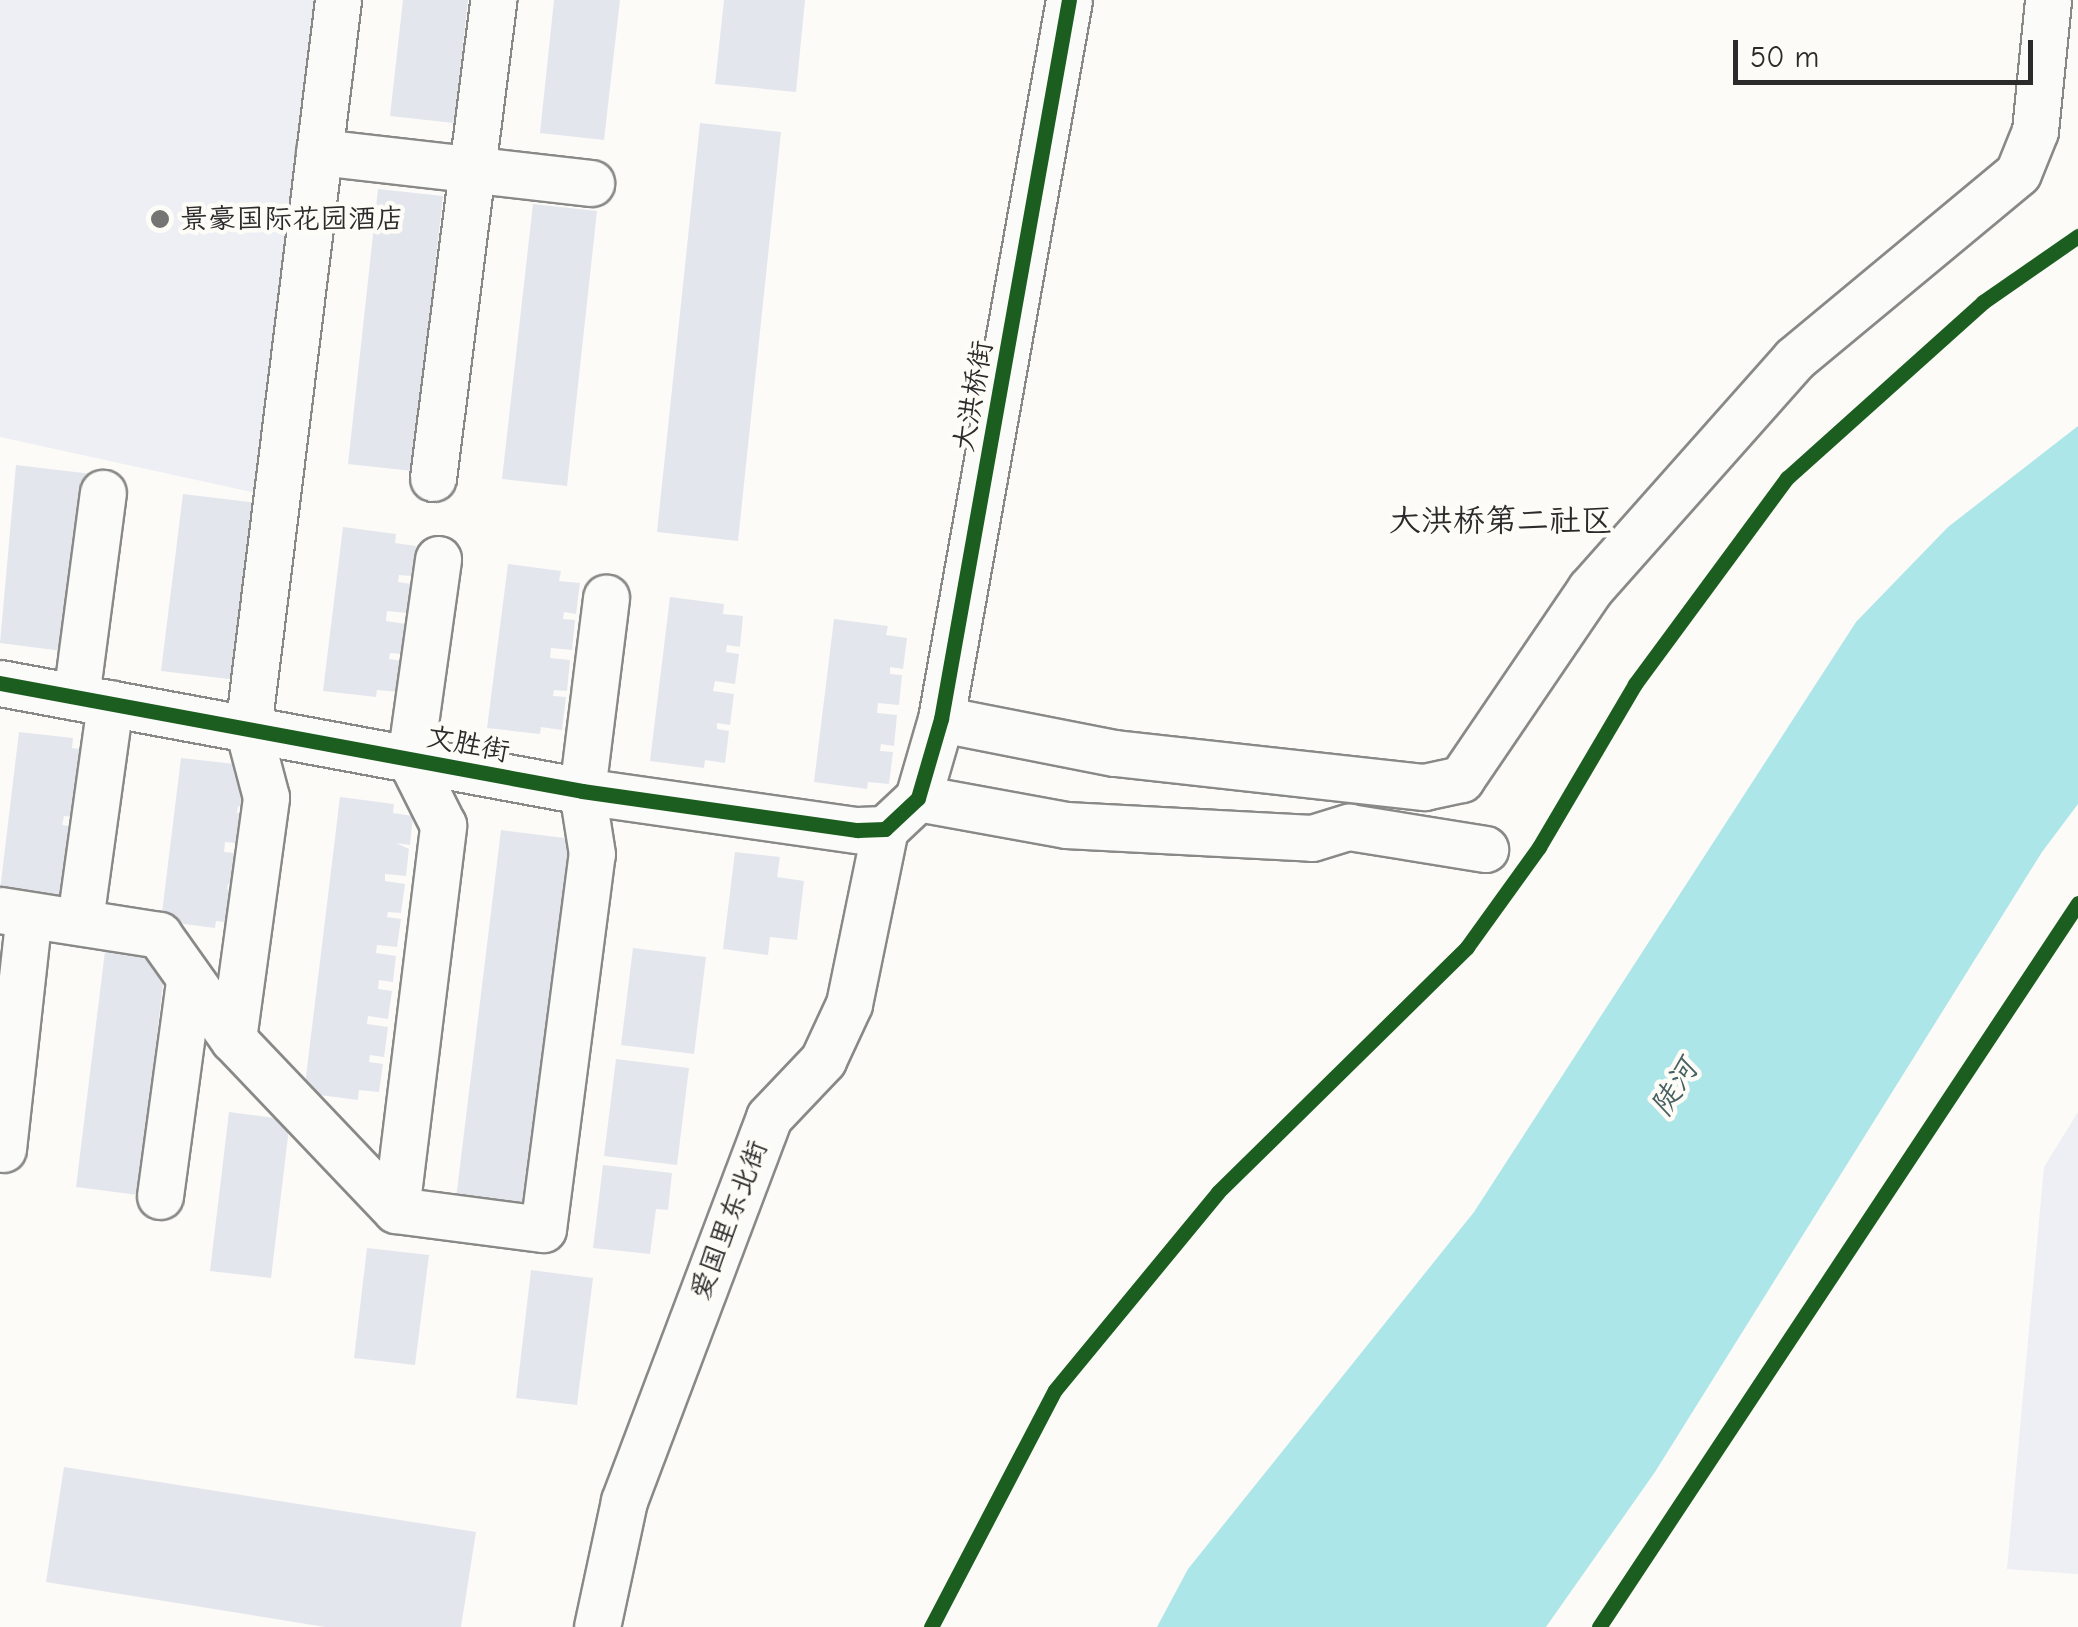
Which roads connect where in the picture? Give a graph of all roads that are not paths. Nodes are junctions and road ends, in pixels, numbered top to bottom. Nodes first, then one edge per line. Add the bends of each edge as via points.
1 (338, 0) edge
2 (493, 0) edge
3 (1069, 0) edge
4 (2048, 0) edge
5 (319, 152) junction
6 (472, 170) junction
7 (591, 183) dead end
8 (433, 478) dead end
9 (102, 493) dead end
10 (438, 559) dead end
11 (606, 597) dead end
12 (0, 683) edge
13 (93, 700) junction
14 (941, 719) junction
15 (248, 729) junction
16 (410, 759) junction
17 (582, 791) junction
18 (918, 798) junction
19 (885, 828) junction
20 (1485, 849) dead end
21 (14, 912) edge
22 (80, 920) junction
23 (188, 982) junction
24 (232, 1039) junction
25 (2, 1149) dead end
26 (160, 1196) dead end
27 (396, 1210) junction
28 (596, 1627) edge

1 - 5 street
2 - 6 street
3 - 14 street, 大洪桥街
4 - 14 street via 2035,131 2018,173 1794,359 1590,589 1461,779 1424,787 1134,756
5 - 6 street
5 - 15 street
6 - 7 street
6 - 8 street
9 - 13 street
10 - 16 street
11 - 17 street
12 - 13 street, 文胜街
13 - 15 street, 文胜街
13 - 22 street
14 - 18 street, 大洪桥街
15 - 16 street, 文胜街
15 - 24 street via 266,798
16 - 17 street, 文胜街
16 - 27 street via 442,825
17 - 19 street, 文胜街 via 857,830
17 - 27 street via 592,854 543,1229
18 - 19 street
18 - 20 street via 1066,825 1312,838 1349,827
19 - 28 street, 爱国里东北街 via 849,1004 824,1060 769,1116 624,1501
21 - 22 street
21 - 25 street
22 - 23 street via 159,935
23 - 24 street
23 - 26 street
24 - 27 street

